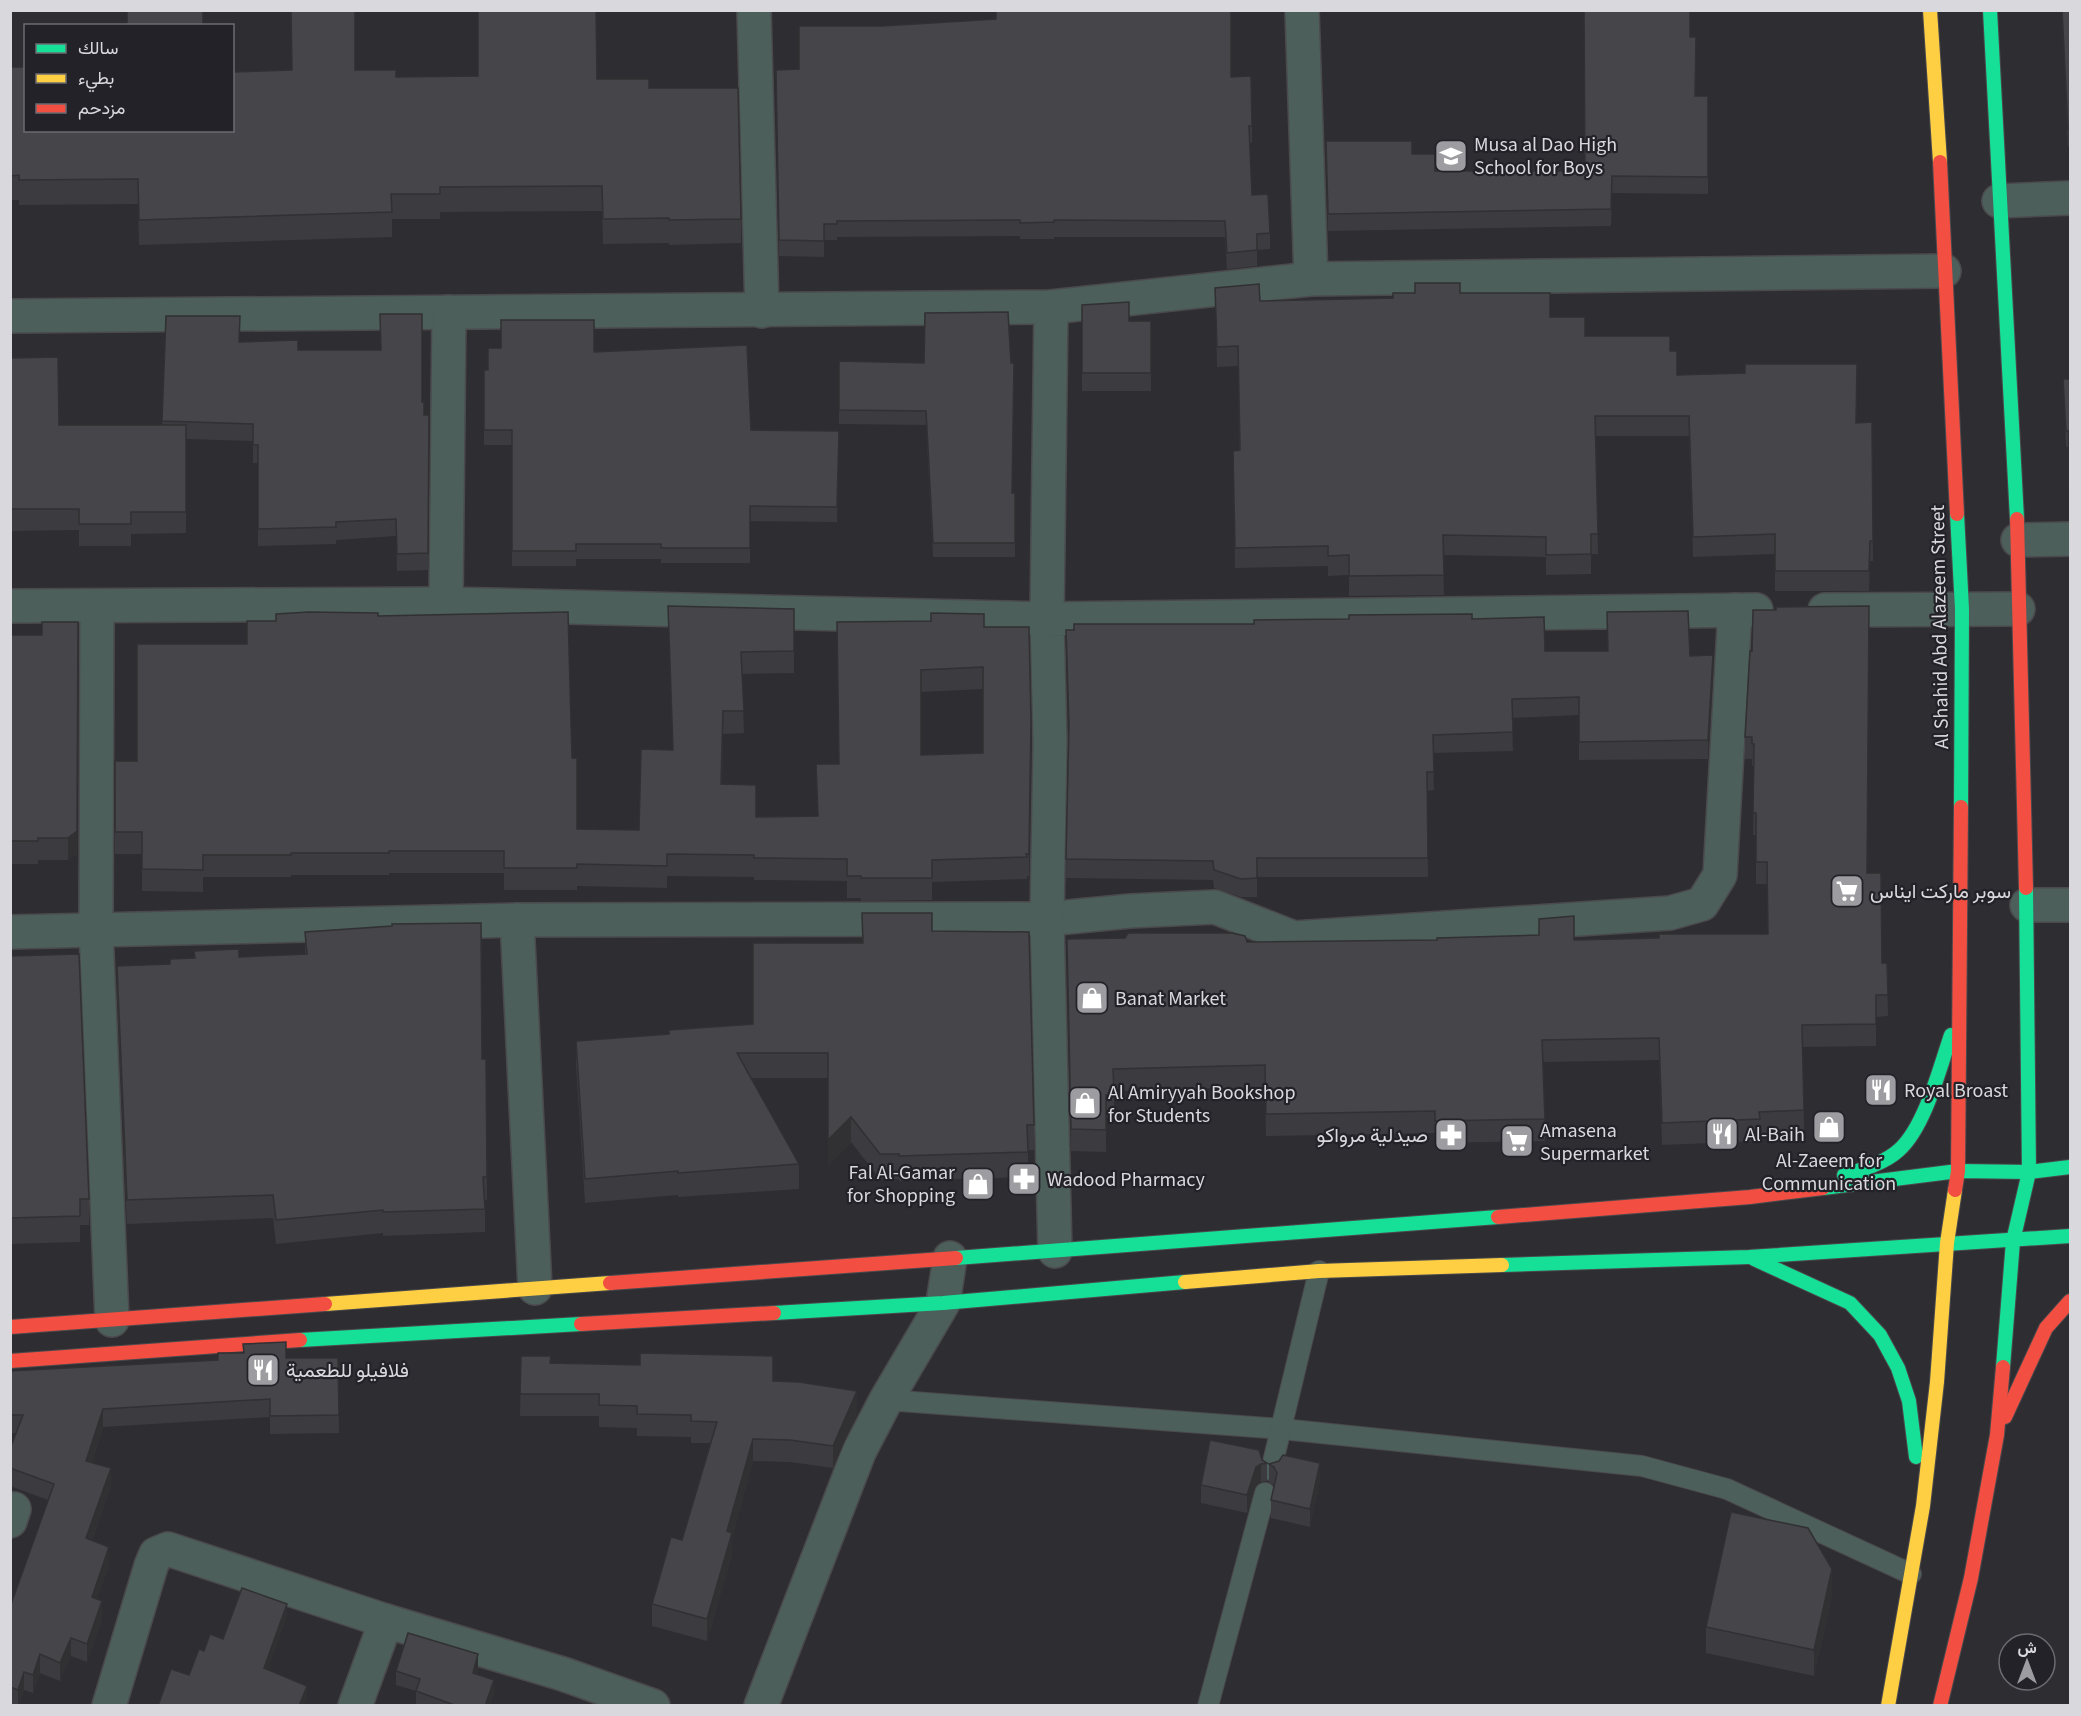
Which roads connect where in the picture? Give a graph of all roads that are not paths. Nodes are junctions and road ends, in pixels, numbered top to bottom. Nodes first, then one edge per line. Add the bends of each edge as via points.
1 (754, 10) edge
2 (1302, 10) edge
3 (1930, 10) edge
4 (1990, 10) edge
5 (2070, 198) edge
6 (1999, 201) junction
7 (1944, 271) junction
8 (1311, 279) junction
9 (1051, 307) junction
10 (762, 311) junction
11 (449, 312) junction
12 (10, 316) edge
13 (2070, 539) edge
14 (2018, 540) junction
15 (446, 604) junction
16 (10, 606) edge
17 (97, 606) junction
18 (1962, 609) junction
19 (2018, 609) junction
20 (1735, 610) junction
21 (1047, 619) junction
22 (2027, 905) junction
23 (2070, 905) edge
24 (1047, 919) junction
25 (517, 920) junction
26 (96, 930) junction
27 (10, 932) edge
28 (1961, 1005) junction
29 (2070, 1167) edge
30 (1958, 1171) junction
31 (2029, 1172) junction
32 (1750, 1197) junction
33 (2070, 1236) edge
34 (2013, 1241) junction
35 (1947, 1243) junction
36 (1055, 1251) junction
37 (1749, 1257) junction
38 (950, 1258) junction
39 (1319, 1270) junction
40 (535, 1288) junction
41 (2070, 1301) edge
42 (943, 1303) junction
43 (112, 1320) junction
44 (10, 1327) edge
45 (10, 1361) edge
46 (886, 1401) junction
47 (1282, 1429) junction
48 (1997, 1435) junction
49 (1271, 1470) edge
50 (1265, 1493) dead end
51 (1923, 1506) junction
52 (1911, 1574) junction
53 (386, 1621) junction
54 (109, 1706) edge
55 (355, 1706) edge
56 (653, 1706) edge
57 (761, 1706) edge
58 (1208, 1706) edge
59 (1888, 1706) edge
60 (1940, 1706) edge

1 - 10 street
2 - 8 street
3 - 7 main road, Al Shahid Abd Alazeem Street
4 - 6 main road
5 - 6 street
6 - 14 main road
7 - 8 street
7 - 18 main road, Al Shahid Abd Alazeem Street
8 - 9 street
9 - 10 street
9 - 21 street
10 - 11 street
11 - 12 street
11 - 15 street
13 - 14 street
14 - 19 main road
15 - 17 street
15 - 21 street
16 - 17 street
17 - 26 street
18 - 19 street
18 - 20 street
18 - 28 main road, Al Shahid Abd Alazeem Street
19 - 22 main road
20 - 21 street
20 - 24 street via 1720,875 1702,904 1670,913 1294,938 1215,907
21 - 24 street
22 - 23 street
22 - 31 main road
24 - 25 street
24 - 36 street
25 - 26 street
25 - 40 street
26 - 27 street
26 - 43 street
28 - 30 main road, Al Shahid Abd Alazeem Street
28 - 32 main road via 1918,1124 1901,1149 1857,1172
29 - 31 main road
30 - 31 main road
30 - 32 main road
30 - 35 main road, Al Shahid Abd Alazeem Street
31 - 34 main road
32 - 36 main road
33 - 34 main road
34 - 35 main road
34 - 48 main road
35 - 37 main road
35 - 51 main road, Al Shahid Abd Alazeem Street
36 - 38 main road
37 - 39 main road
37 - 51 main road via 1850,1303 1880,1335 1898,1368 1909,1401
38 - 40 main road
38 - 42 street
39 - 42 main road
39 - 47 lane
40 - 43 main road
41 - 48 main road via 2046,1328
42 - 45 main road via 229,1344
42 - 46 street
43 - 44 main road
46 - 47 lane
46 - 57 street via 860,1452
47 - 49 lane
47 - 52 lane via 1642,1466 1727,1489
48 - 60 main road via 1971,1578
50 - 58 lane
51 - 52 main road
52 - 59 main road
53 - 54 street via 168,1549 156,1554 151,1566
53 - 55 street
53 - 56 street via 563,1674

